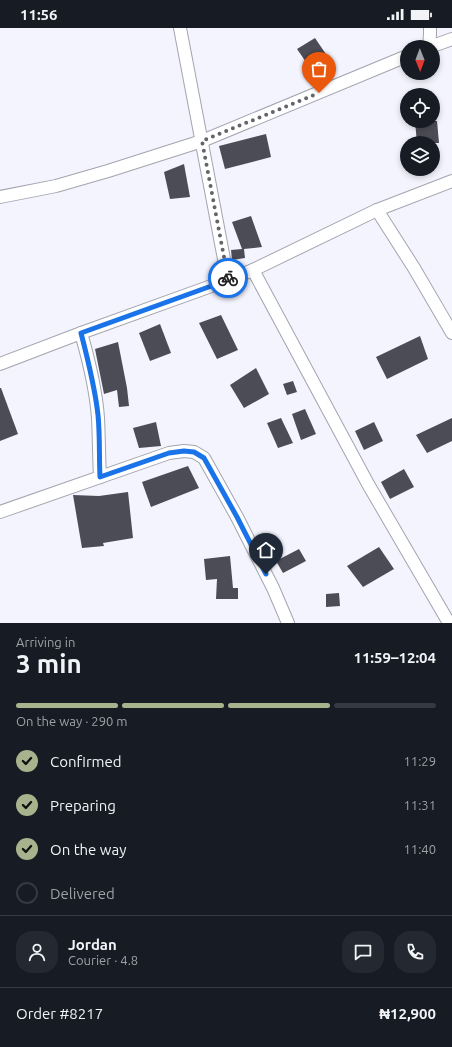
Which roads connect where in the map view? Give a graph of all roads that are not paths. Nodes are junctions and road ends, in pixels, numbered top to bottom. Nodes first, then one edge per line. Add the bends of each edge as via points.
1 (180, 28) edge
2 (430, 28) edge
3 (452, 39) edge
4 (430, 40) edge
5 (440, 43) edge
6 (400, 59) edge
7 (202, 141) junction
8 (452, 181) edge
9 (0, 197) edge
10 (377, 210) junction
11 (253, 270) junction
12 (228, 280) junction
13 (81, 333) junction
14 (452, 333) edge
15 (0, 364) edge
16 (100, 477) junction
17 (0, 512) edge
18 (288, 623) edge
19 (449, 623) edge

1 - 7 street
2 - 4 street
3 - 5 street
6 - 7 street
7 - 9 street via 93,176
7 - 12 street
8 - 10 street
10 - 11 street
10 - 14 street
11 - 12 street
11 - 19 street via 368,484
12 - 13 street
13 - 15 street
13 - 16 street via 90,366 97,410
16 - 17 street
16 - 18 street via 169,453 194,452 204,458 237,517

